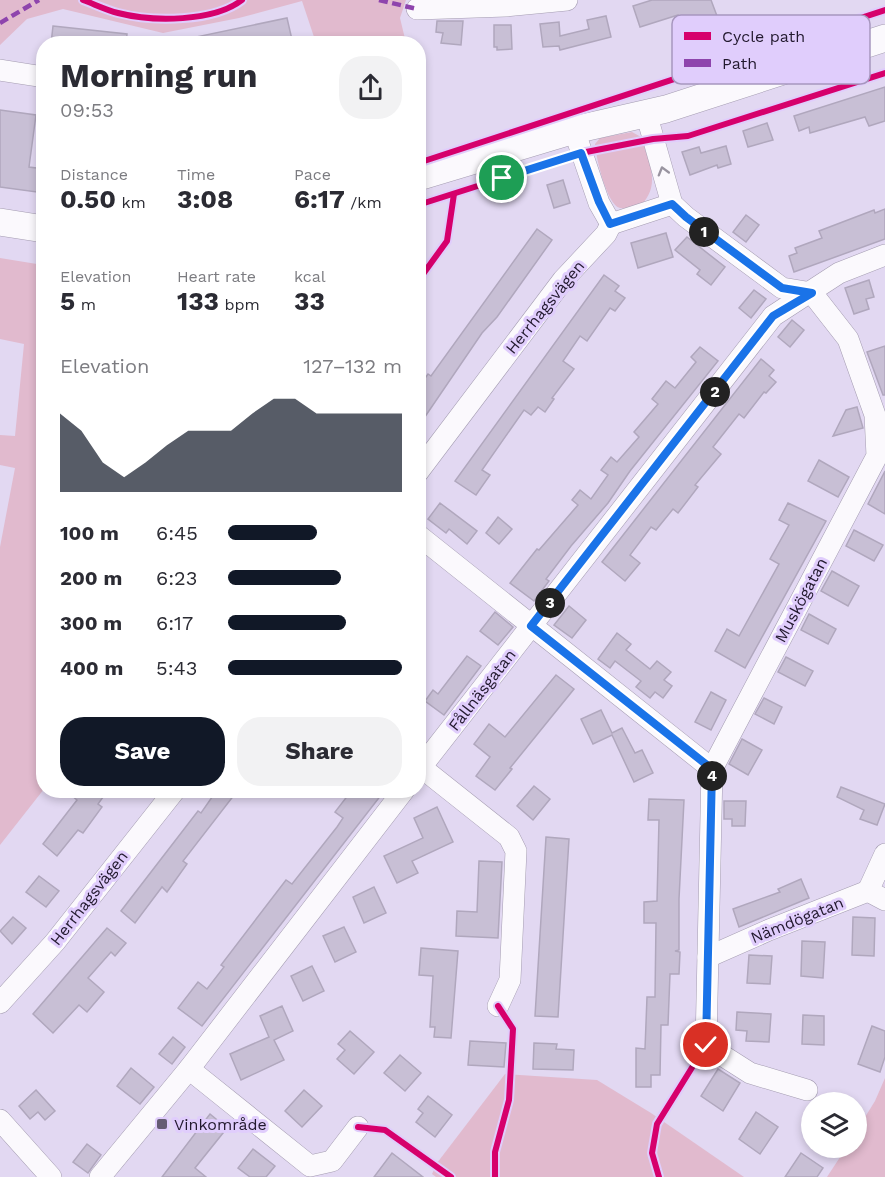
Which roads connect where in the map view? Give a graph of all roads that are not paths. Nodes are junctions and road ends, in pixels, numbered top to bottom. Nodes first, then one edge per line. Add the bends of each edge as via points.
1 (567, 0) edge
2 (417, 9) dead end
3 (885, 38) edge
4 (870, 43) edge
5 (0, 70) edge
6 (36, 76) edge
7 (743, 84) edge
8 (646, 113) junction
9 (574, 130) junction
10 (426, 175) edge
11 (672, 204) junction
12 (0, 222) edge
13 (610, 224) junction
14 (36, 229) edge
15 (885, 255) edge
16 (812, 293) junction
17 (426, 461) edge
18 (426, 541) edge
19 (531, 626) junction
20 (426, 762) edge
21 (712, 769) junction
22 (426, 775) edge
23 (169, 798) edge
24 (398, 798) edge
25 (885, 854) edge
26 (877, 896) edge
27 (708, 957) junction
28 (0, 1003) edge
29 (498, 1006) dead end
30 (189, 1069) junction
31 (807, 1090) dead end
32 (0, 1120) edge
33 (358, 1127) dead end
34 (51, 1177) edge
35 (100, 1177) edge

1 - 2 street
3 - 4 street
5 - 6 street
7 - 8 street
8 - 9 street
11 -> 8 street
9 - 10 street
9 - 13 street
11 - 13 street
11 - 16 street via 782,288
12 - 14 street
13 - 17 street, Herrhagsvägen
15 - 16 street, Fållnäsgatan via 839,273
16 - 19 street, Fållnäsgatan via 773,316
16 - 21 street, Muskögatan via 848,339 875,414 877,456
18 - 19 street
19 - 20 street, Fållnäsgatan
19 - 21 street
21 - 27 street, Muskögatan
22 - 29 street, Fållnäsgatan via 509,837 516,851 510,980
23 - 28 street, Herrhagsvägen via 55,942
24 - 30 street
25 - 26 street
26 - 27 street, Nämdögatan via 769,930
27 - 31 street, Muskögatan via 706,1045 750,1073
30 - 33 street via 310,1166 332,1161
30 - 35 street
32 - 34 street

